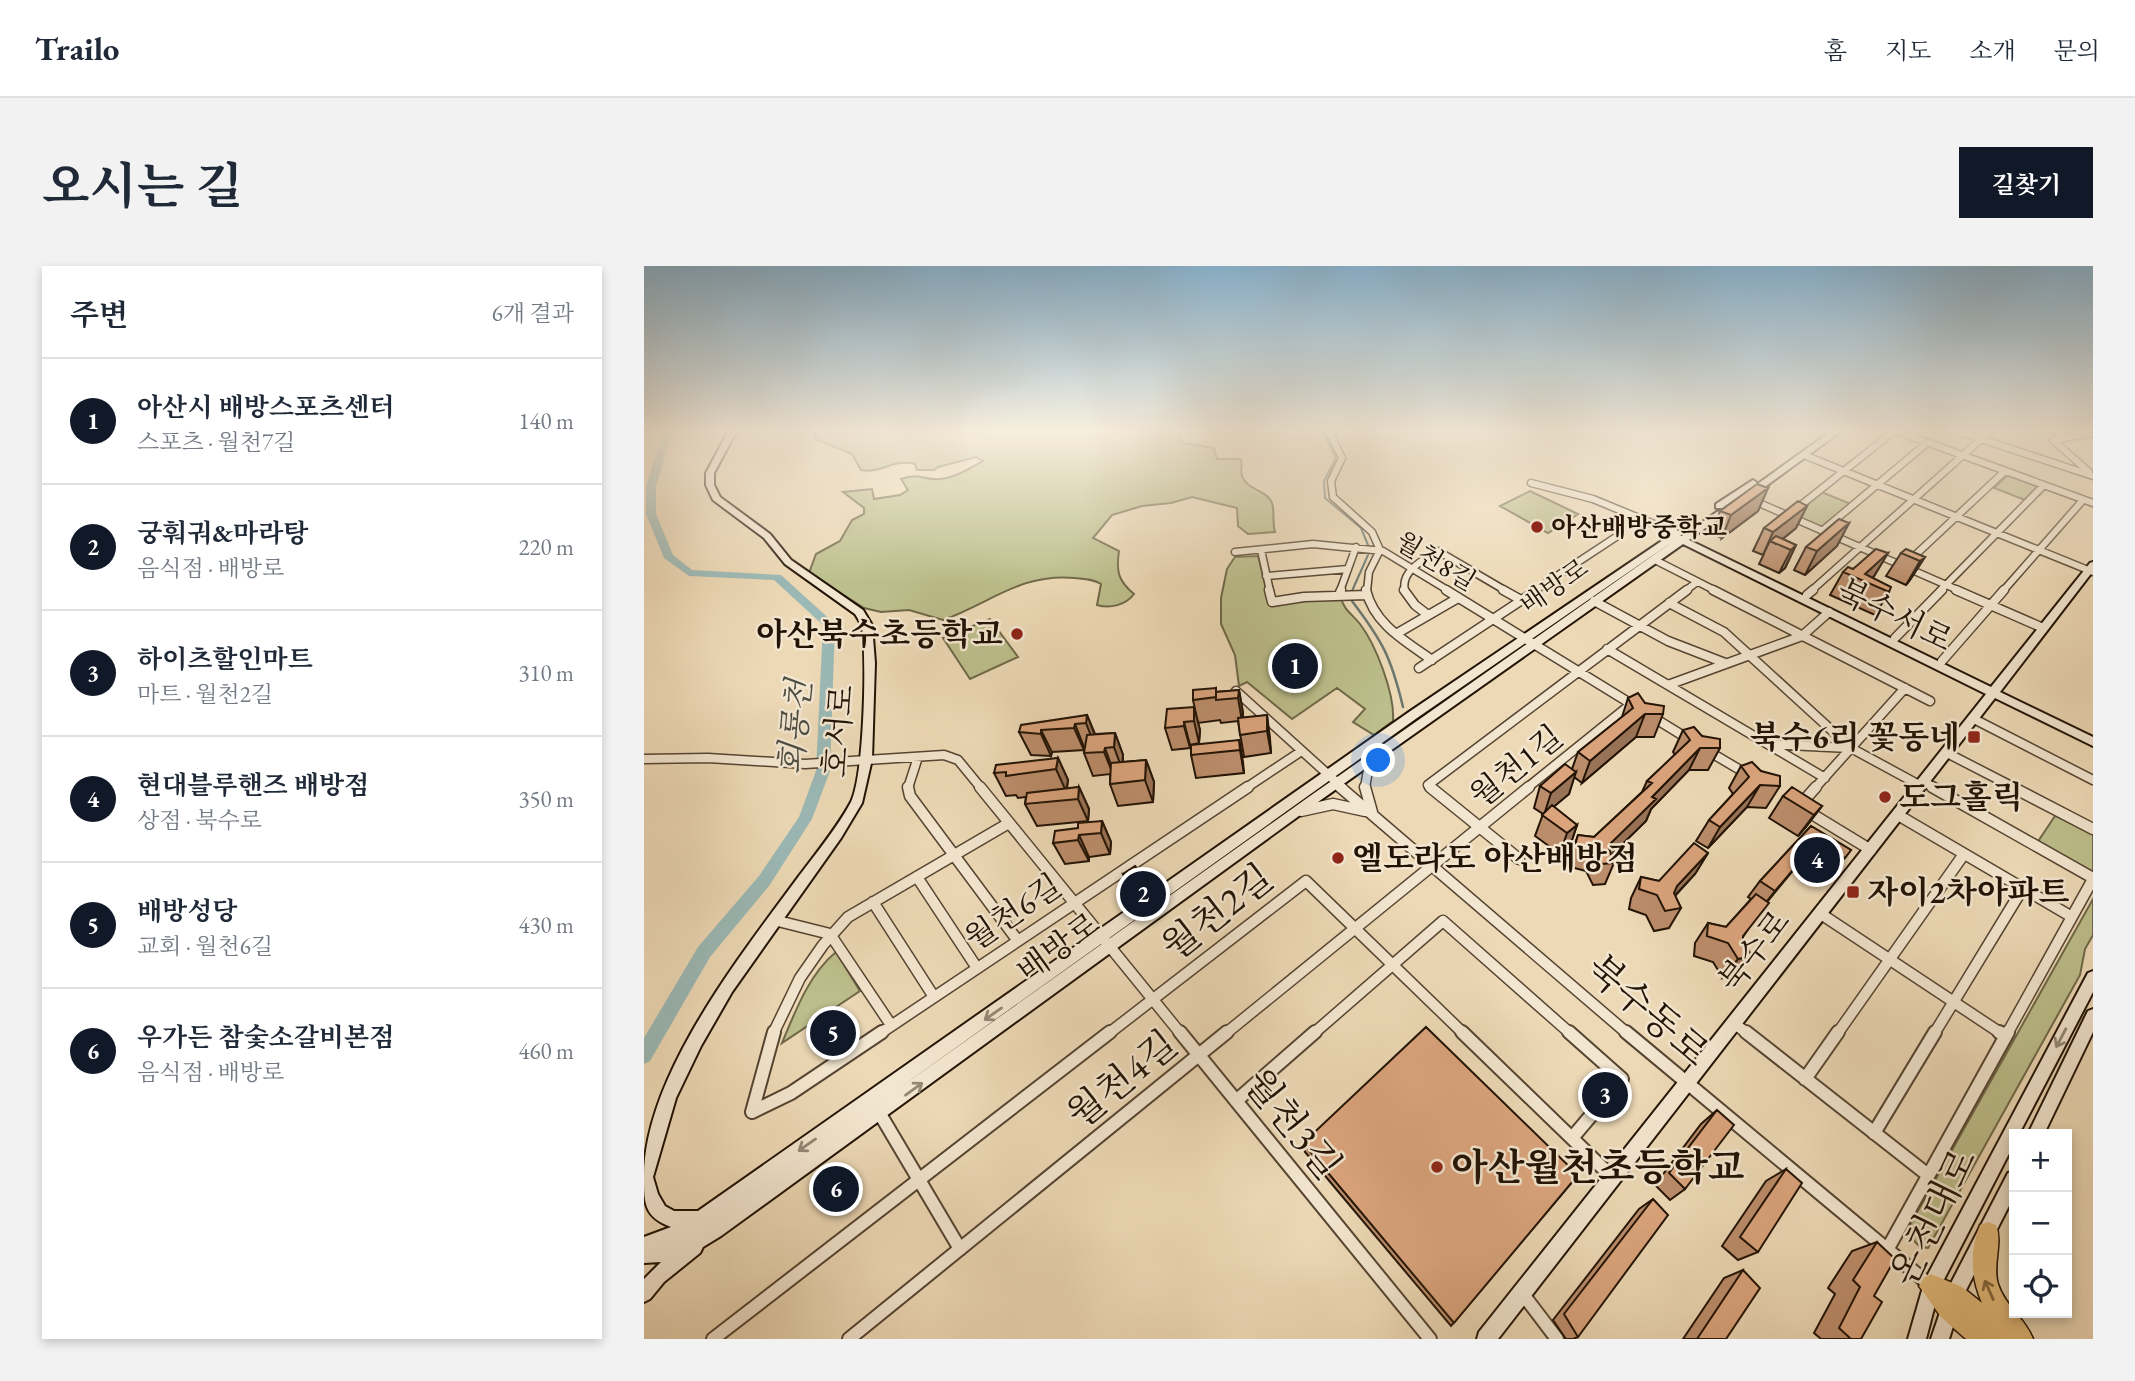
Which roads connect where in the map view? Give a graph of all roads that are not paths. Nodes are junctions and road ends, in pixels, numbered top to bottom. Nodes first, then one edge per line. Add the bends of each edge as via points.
1 (710, 482) edge
2 (1331, 482) edge
3 (1754, 482) edge
4 (1766, 482) edge
5 (1830, 482) edge
6 (1872, 482) edge
7 (1879, 482) edge
8 (1934, 482) edge
9 (1993, 482) edge
10 (2036, 482) edge
11 (1531, 483) dead end
12 (1877, 484) junction
13 (2044, 485) junction
14 (1745, 497) junction
15 (1915, 499) junction
16 (2083, 500) junction
17 (2093, 503) edge
18 (1788, 516) junction
19 (1957, 516) junction
20 (1822, 531) junction
21 (1998, 533) junction
22 (1619, 535) dead end
23 (1680, 536) junction
24 (1356, 547) junction
25 (1860, 548) junction
26 (2040, 549) junction
27 (1261, 550) junction
28 (1380, 550) junction
29 (1235, 552) dead end
30 (1655, 560) junction
31 (1410, 567) junction
32 (1903, 567) junction
33 (1348, 569) junction
34 (2092, 569) edge
35 (1266, 576) junction
36 (1697, 582) junction
37 (1946, 586) junction
38 (1339, 595) junction
39 (1807, 595) junction
40 (1366, 596) junction
41 (1458, 598) junction
42 (1521, 600) junction
43 (1594, 601) junction
44 (1669, 603) junction
45 (1991, 605) junction
46 (1829, 611) junction
47 (1428, 615) junction
48 (1493, 620) junction
49 (1639, 626) junction
50 (2043, 628) junction
51 (1396, 634) junction
52 (1802, 636) junction
53 (1895, 638) junction
54 (1528, 641) junction
55 (1607, 649) junction
56 (1749, 655) junction
57 (1432, 660) junction
58 (1942, 661) junction
59 (1726, 663) junction
60 (1419, 668) dead end
61 (1577, 671) junction
62 (1668, 685) junction
63 (1905, 688) junction
64 (1996, 690) junction
65 (1236, 691) edge
66 (1930, 702) dead end
67 (1631, 704) junction
68 (1974, 719) junction
69 (2093, 734) edge
70 (2093, 742) edge
71 (1766, 743) junction
72 (1851, 748) junction
73 (1300, 751) junction
74 (1947, 753) junction
75 (1377, 754) junction
76 (918, 757) junction
77 (644, 759) edge
78 (859, 760) junction
79 (1825, 778) junction
80 (1754, 779) edge
81 (1332, 780) junction
82 (2093, 780) edge
83 (1923, 784) junction
84 (1788, 799) edge
85 (1799, 806) junction
86 (1290, 816) junction
87 (1374, 816) junction
88 (1898, 816) junction
89 (1009, 823) junction
90 (1480, 827) junction
91 (2093, 829) edge
92 (1871, 850) junction
93 (955, 854) junction
94 (1964, 854) junction
95 (1519, 859) dead end
96 (1432, 866) junction
97 (917, 877) junction
98 (2093, 878) edge
99 (2023, 888) junction
100 (873, 902) junction
101 (1074, 903) junction
102 (1821, 914) junction
103 (2072, 917) junction
104 (774, 920) junction
105 (1355, 928) junction
106 (830, 934) junction
107 (1018, 941) junction
108 (1106, 942) junction
109 (1890, 959) junction
110 (1393, 965) junction
111 (977, 968) junction
112 (2093, 978) edge
113 (934, 997) junction
114 (1153, 999) junction
115 (1954, 1002) junction
116 (2093, 1016) edge
117 (1735, 1024) junction
118 (891, 1025) junction
119 (2005, 1037) junction
120 (1199, 1055) junction
121 (1805, 1079) junction
122 (1687, 1085) junction
123 (1236, 1101) junction
124 (880, 1114) junction
125 (2038, 1129) edge
126 (1874, 1133) junction
127 (1572, 1138) junction
128 (1928, 1175) junction
129 (1614, 1178) junction
130 (645, 1179) edge
131 (919, 1179) junction
132 (2009, 1189) edge
133 (711, 1223) junction
134 (1988, 1233) junction
135 (644, 1246) edge
136 (960, 1249) junction
137 (1887, 1250) junction
138 (644, 1254) edge
139 (1931, 1286) junction
140 (644, 1293) edge
141 (1522, 1293) junction
142 (1952, 1302) junction
143 (713, 1339) edge
144 (849, 1339) edge
145 (1430, 1339) edge
146 (1486, 1339) edge
147 (1557, 1339) edge
148 (1917, 1339) edge
149 (1940, 1339) edge
150 (1985, 1339) edge
151 (2008, 1339) edge
152 (2021, 1339) edge

1 - 78 street, 호서로 via 716,498 767,536 788,562 866,621 870,663
2 - 28 street via 1334,497 1372,531
3 - 23 street, 배방로
4 - 14 street, 배방로
5 - 18 street
6 - 12 street
7 - 12 street
8 - 15 street
9 - 19 street
10 - 13 street
11 - 23 street via 1593,499
12 - 15 street
12 - 20 street
13 - 16 street
13 - 21 street
14 - 18 street
14 - 23 street, 배방로
15 - 19 street
15 - 25 street
16 - 17 street
16 - 26 street
18 - 20 street
19 - 21 street
19 - 32 street
20 - 25 street
21 - 26 street
21 - 37 street
22 - 42 street
23 - 30 street, 배방로
23 - 39 street, 북수서로
23 - 46 street, 북수서로
23 - 54 street, 배방로
24 - 27 street, 월천8길 via 1313,544
24 - 28 street, 월천8길
24 - 33 street
25 - 32 street
25 - 39 street
26 - 34 street
26 - 45 street
27 - 29 street, 월천8길
27 - 35 street
28 - 31 street, 월천8길
28 - 40 street via 1368,574
30 - 36 street
30 - 43 street, 배방로
31 - 41 street, 월천8길
31 - 42 street via 1438,551
31 - 47 street via 1405,596
32 - 37 street
33 - 35 street
33 - 38 street
34 - 50 street, 북수로
35 - 38 street via 1272,602
36 - 44 street
36 - 52 street
37 - 45 street
37 - 53 street
38 - 40 street
39 - 53 street, 북수서로
40 - 51 street via 1372,611
41 - 47 street
41 - 48 street, 월천8길
42 - 48 street
43 - 49 street
43 - 54 street, 배방로
44 - 49 street
44 - 56 street via 1724,632
45 - 50 street
45 - 58 street
46 - 52 street
46 - 64 street, 북수서로
47 - 51 street
48 - 54 street, 월천8길
48 - 57 street
49 - 55 street
49 - 59 street
50 - 64 street, 북수로
51 - 57 street
52 - 56 street
52 - 63 street
53 - 58 street, 북수서로
54 - 61 street, 배방로
54 - 75 street, 배방로
54 - 81 street, 배방로
55 - 61 street
55 - 62 street
56 - 59 street
56 - 72 street
57 - 60 street
58 - 64 street, 북수서로
59 - 62 street
61 - 67 street, 배방로
61 - 90 street via 1428,785
62 - 71 street
63 - 66 street
63 - 72 street
64 - 68 street, 북수로
64 - 69 street, 북수서로
64 - 70 street, 북수서로
65 - 73 street, 북수동로
67 - 80 street, 배방로
67 - 90 street, 월천1길
68 - 74 street, 북수로
68 - 82 street
71 - 72 street
71 - 79 street
72 - 79 street
72 - 83 street
73 - 81 street, 북수동로
73 - 101 street, 월천6길
74 - 83 street, 북수로
74 - 91 street
75 - 81 street, 배방로
75 - 87 street via 1365,778
76 - 78 street, 월천3길
76 - 89 street, 월천3길 via 944,755 958,760
76 - 93 street via 909,796
77 - 78 street, 월천3길 via 805,764
78 - 104 street, 호서로 via 858,800
79 - 85 street
81 - 86 street, 배방로
81 - 87 street, 북수동로
81 - 108 street, 배방로
83 - 88 street, 북수로
83 - 98 street
84 - 85 street
85 - 92 street
86 - 87 street via 1308,808 1341,804
86 - 108 street, 배방로
87 - 96 street, 북수동로
88 - 92 street, 북수로
88 - 94 street
89 - 93 street
89 - 101 street, 월천3길
90 - 95 street
90 - 96 street, 월천1길
92 - 102 street, 북수로
93 - 97 street
93 - 107 street
94 - 99 street
94 - 109 street
96 - 105 street, 월천4길
96 - 122 street, 북수동로
97 - 100 street
97 - 111 street
98 - 103 street
99 - 103 street
99 - 115 street
100 - 106 street
100 - 113 street
101 - 107 street, 월천6길
101 - 108 street, 월천3길
102 - 109 street
102 - 117 street, 북수로
103 - 119 street
104 - 106 street
104 - 130 street, 호서로 via 696,1041 669,1096
105 - 110 street, 월천2길
105 - 114 street, 월천2길 via 1306,881
105 - 120 street, 월천4길
106 - 118 street
106 - 118 street, 월천6길 via 790,998 768,1048 752,1112 791,1093
107 - 111 street, 월천6길
108 - 114 street, 월천3길
124 -> 108 street, 배방로
108 -> 133 street, 배방로
109 - 115 street
109 - 121 street
110 - 123 street
110 - 127 street, 월천2길
110 - 127 street via 1443,921 1622,1079
111 - 113 street, 월천6길
112 -> 139 street, 온천대로
113 - 118 street, 월천6길
114 - 120 street, 월천3길
114 - 131 street, 월천2길
115 - 119 street
115 - 126 street
116 - 125 street
117 - 121 street, 북수로
117 - 122 street, 북수로
119 - 128 street
120 - 123 street, 월천3길
120 - 136 street, 월천4길
121 - 126 street, 북수로
122 - 129 street, 북수로
122 - 137 street, 북수동로
123 - 145 street, 월천3길
124 - 131 street
124 - 133 street, 배방로
126 - 128 street, 북수로
127 - 129 street, 월천2길
128 - 137 street
129 - 141 street, 북수로
130 - 133 street via 649,1202 664,1217
131 - 136 street
131 - 143 street, 월천2길
132 - 134 street, 온천대로
133 - 135 street, 배방로
133 - 138 street, 배방로 via 690,1245 666,1254
133 - 140 street
134 - 142 street, 온천대로
152 -> 134 highway via 1984,1283 1982,1258
136 - 144 street, 월천4길
137 - 139 street, 북수동로
139 - 142 highway
139 - 148 street, 온천대로
141 - 146 street, 북수로
141 - 147 street
142 - 149 street, 온천대로
142 - 150 highway
142 - 151 highway

